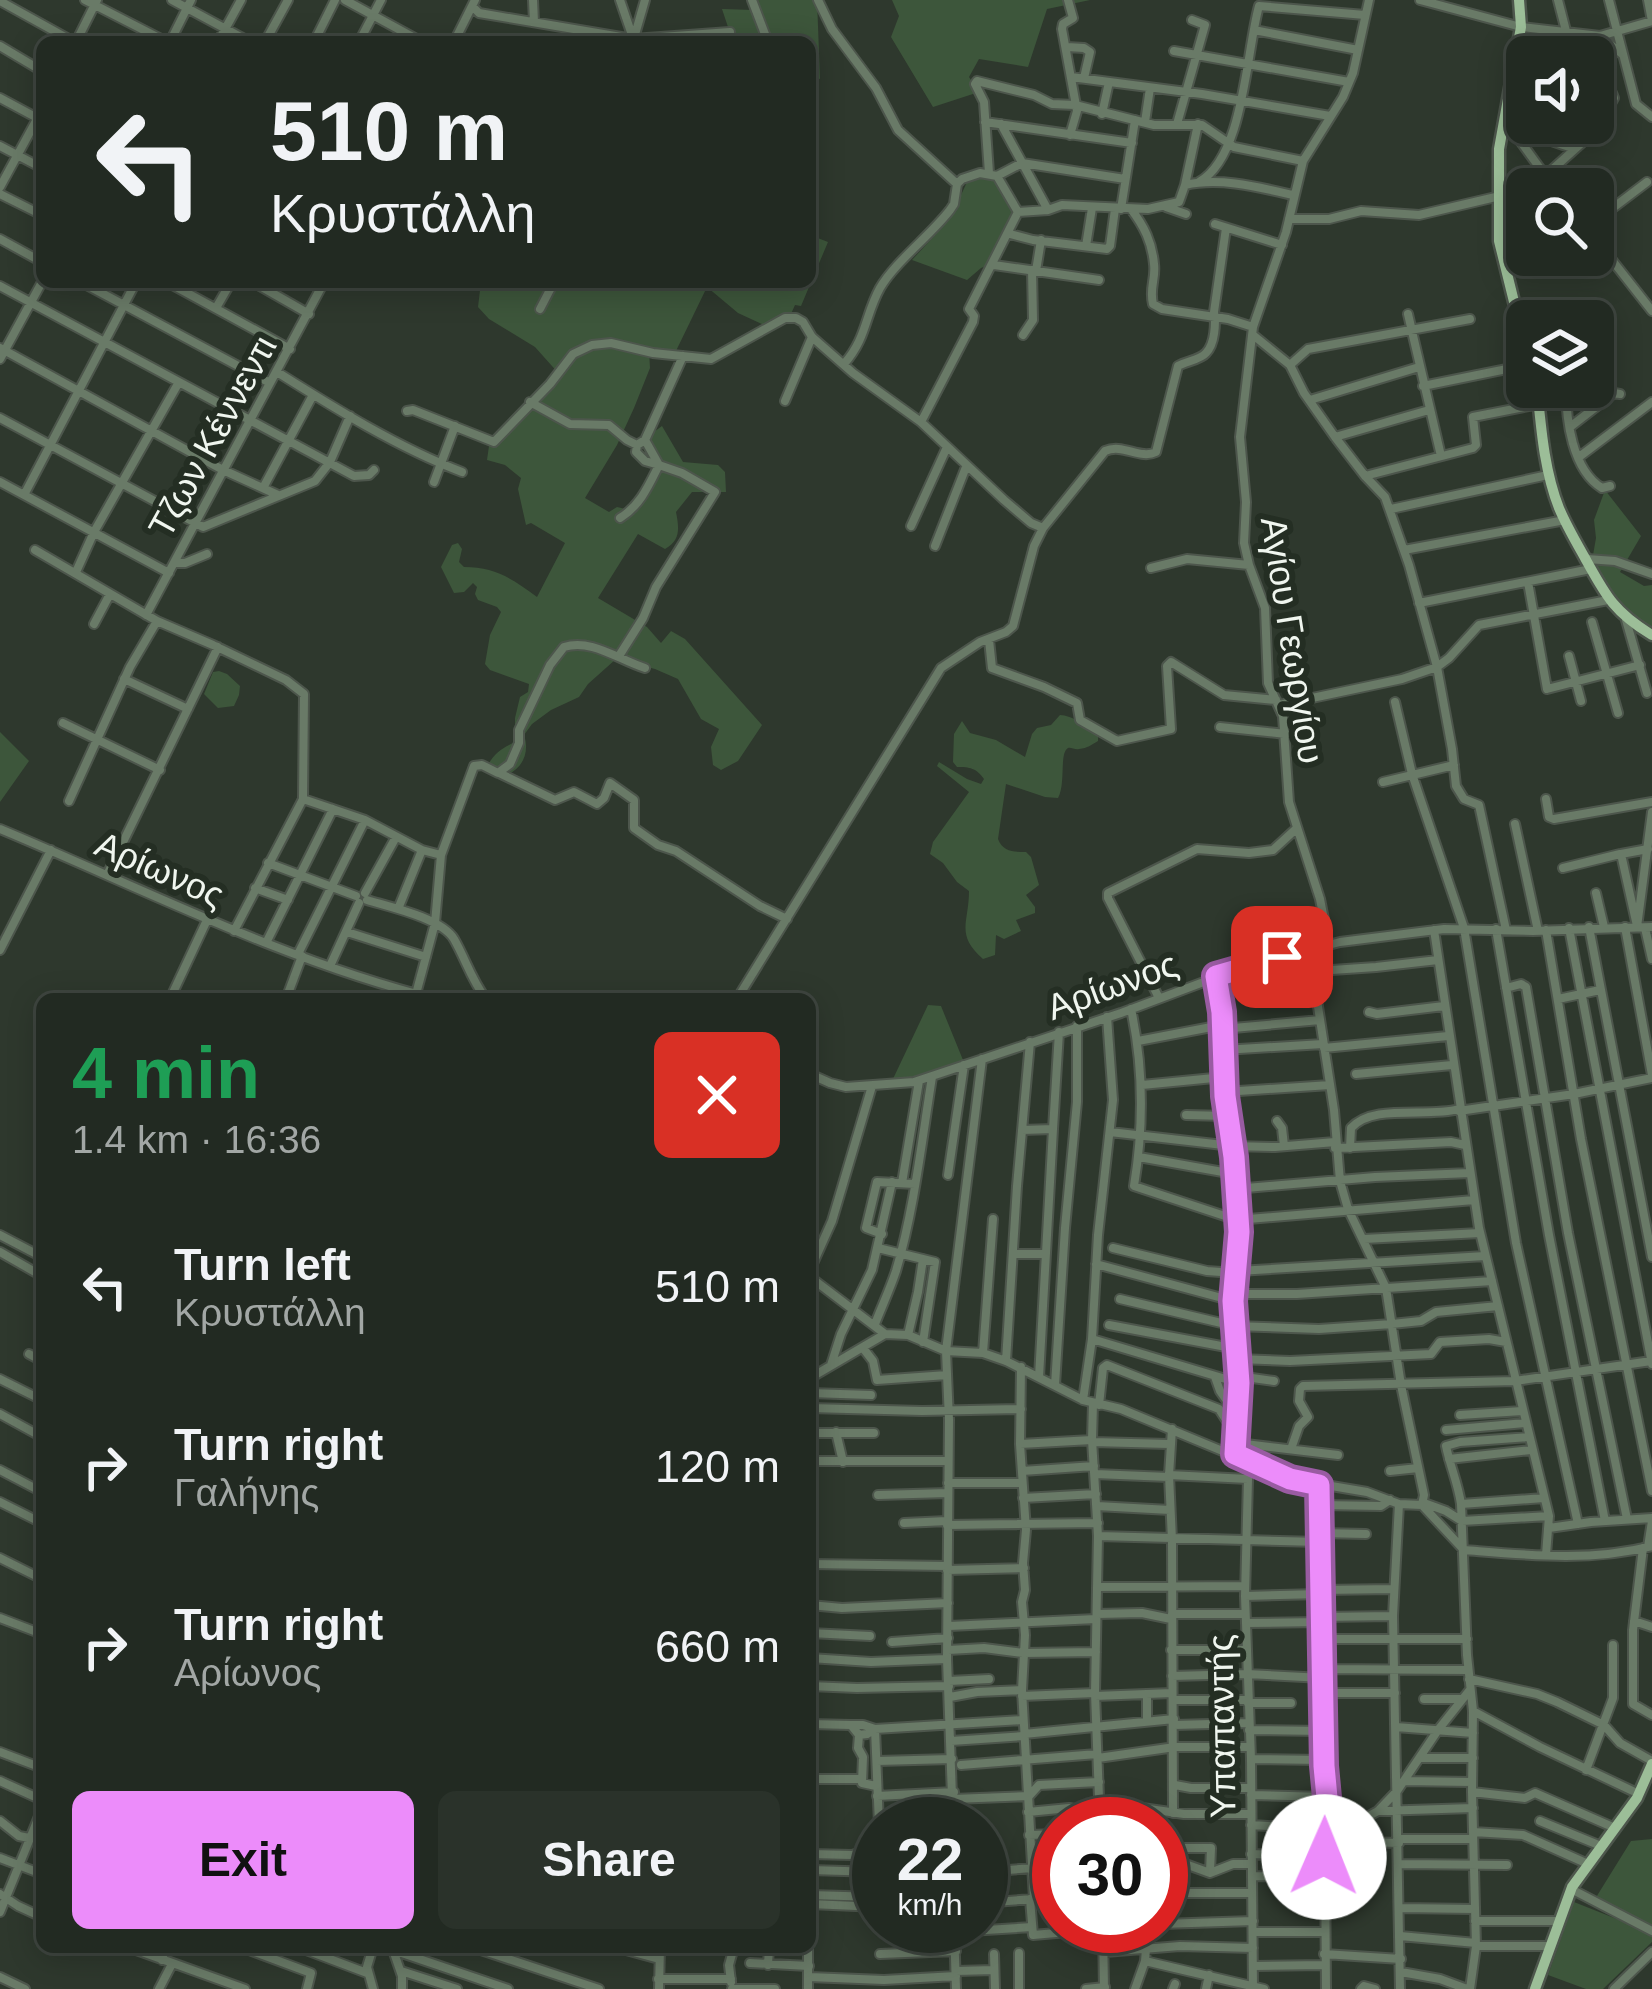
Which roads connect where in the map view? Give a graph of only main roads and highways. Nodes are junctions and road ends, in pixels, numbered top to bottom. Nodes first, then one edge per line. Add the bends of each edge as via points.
1 (1519, 0) edge
2 (1521, 36) edge
3 (1506, 130) edge
4 (1516, 300) edge
5 (1540, 408) edge
6 (1652, 634) edge
7 (1652, 1763) edge
8 (1535, 1989) edge

1 - 2 main road
3 - 4 main road via 1499,241
5 - 6 main road via 1565,520 1608,600
7 - 8 main road via 1571,1889

